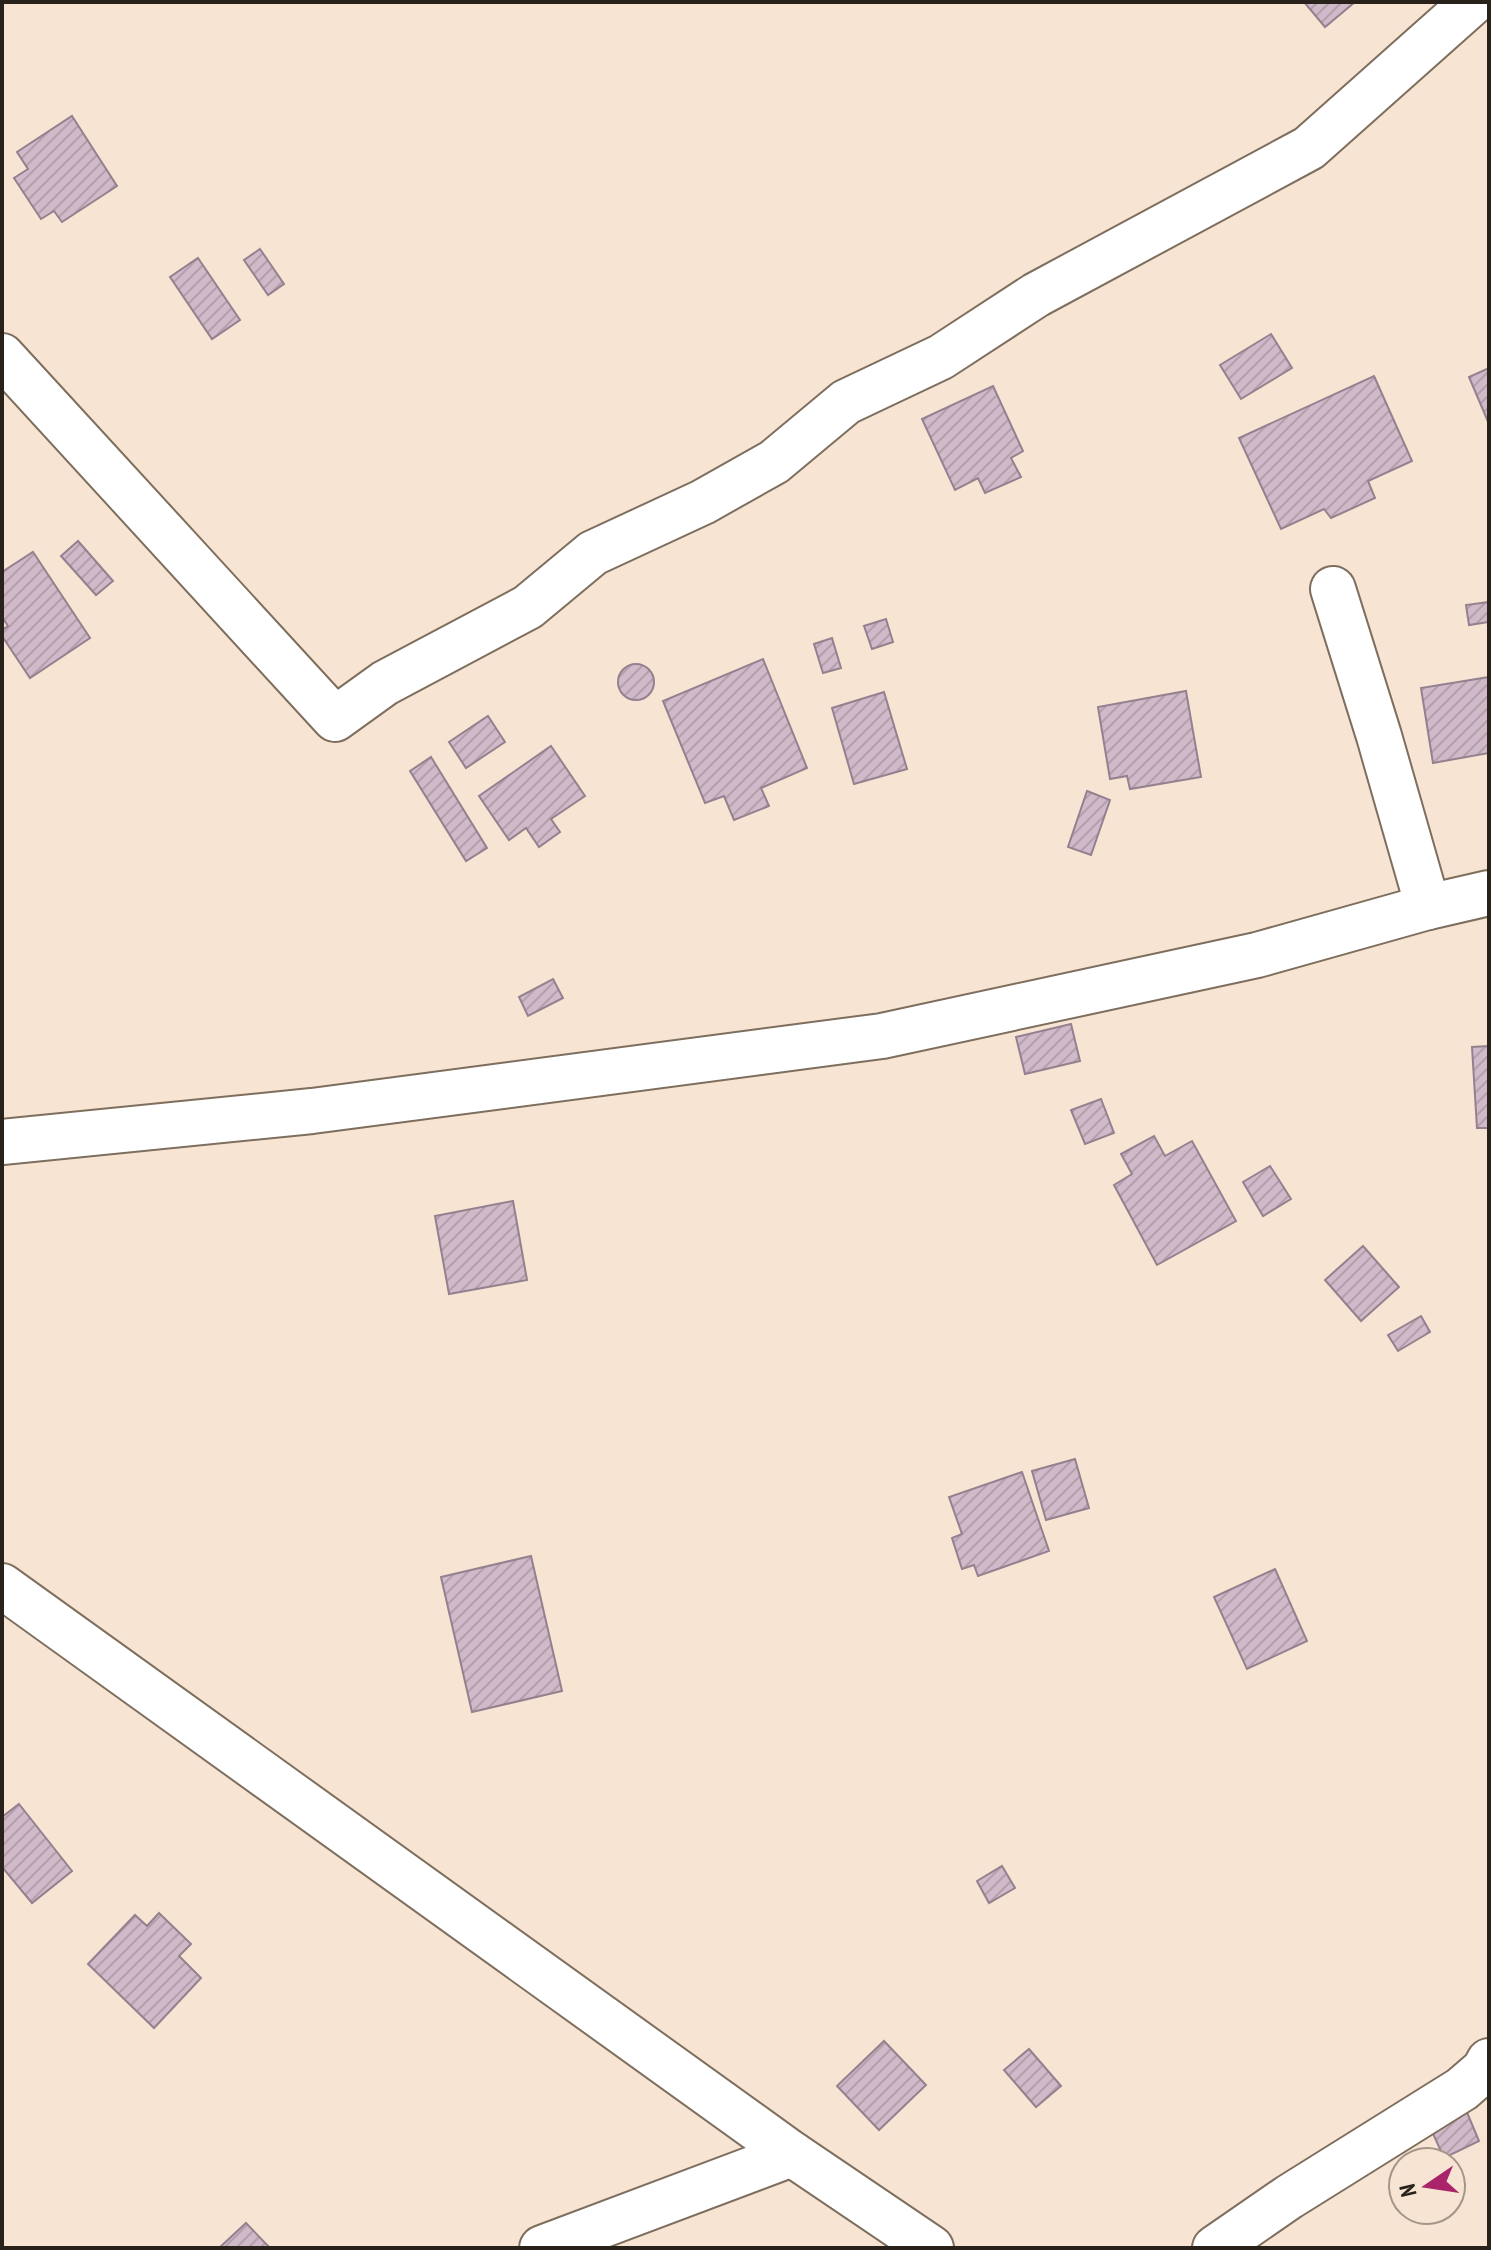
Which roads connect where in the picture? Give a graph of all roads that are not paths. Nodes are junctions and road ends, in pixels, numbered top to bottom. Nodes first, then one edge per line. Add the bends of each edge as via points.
1 (1473, 2) edge
2 (2, 356) edge
3 (1333, 589) dead end
4 (1489, 893) edge
5 (1428, 907) junction
6 (2, 1142) edge
7 (2, 1586) edge
8 (1489, 2061) edge
9 (792, 2154) junction
10 (542, 2248) edge
11 (931, 2248) edge
12 (1215, 2248) edge

1 - 2 street via 1309,148 1036,295 941,357 846,402 774,462 593,553 528,607 385,683 335,719
3 - 5 street
4 - 5 street
5 - 6 street via 1257,955 882,1036 312,1111
7 - 9 street
8 - 12 street via 1462,2089
9 - 10 street
9 - 11 street

